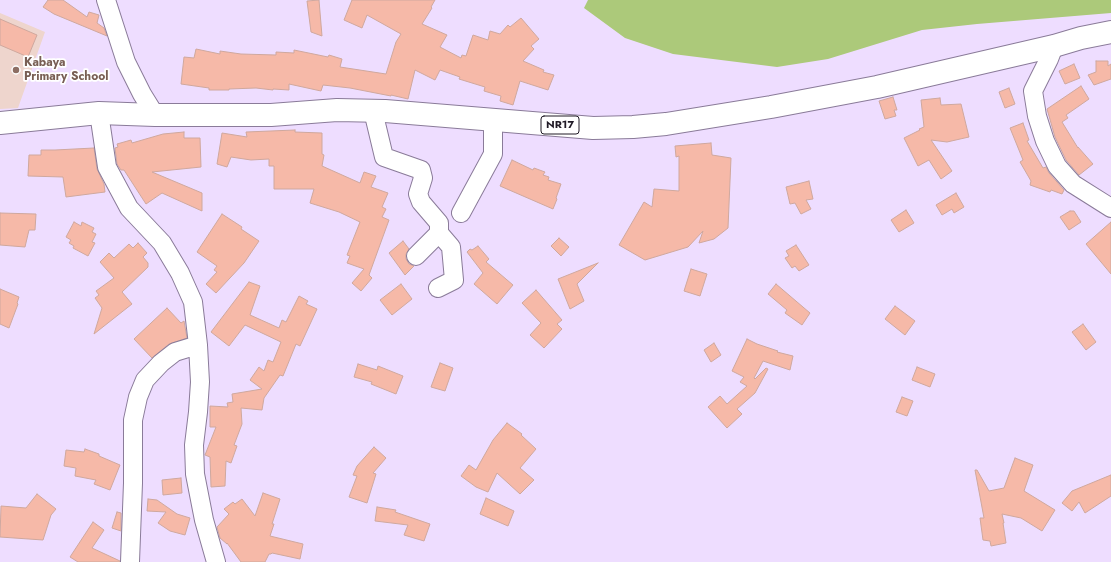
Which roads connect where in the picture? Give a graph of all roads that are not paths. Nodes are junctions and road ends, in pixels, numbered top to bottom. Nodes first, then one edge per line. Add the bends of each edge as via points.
1 (106, 0) edge
2 (1111, 32) edge
3 (1054, 46) junction
4 (372, 111) junction
5 (99, 113) junction
6 (155, 115) junction
7 (493, 120) junction
8 (0, 123) edge
9 (1111, 208) edge
10 (461, 213) dead end
11 (439, 233) junction
12 (416, 256) dead end
13 (438, 288) dead end
14 (198, 345) junction
15 (130, 562) edge
16 (216, 562) edge

1 - 6 street via 126,62
2 - 3 main road, NR17
3 - 7 main road, NR17 via 877,87 666,124 593,128
3 - 9 street via 1033,91 1037,116 1045,140 1057,166 1073,184
4 - 6 main road, NR17 via 337,110 271,115
4 - 7 main road, NR17
4 - 11 street via 384,157 421,170 423,178 418,194 421,202 439,223
5 - 6 main road, NR17
5 - 8 main road, NR17
5 - 14 street via 107,167 129,208 162,243 180,272 193,302
7 - 10 street via 493,154
11 - 12 street
11 - 13 street via 451,247 454,280
14 - 15 street via 175,352 161,363 145,380 138,397 133,420
14 - 16 street via 200,382 194,445 195,474

